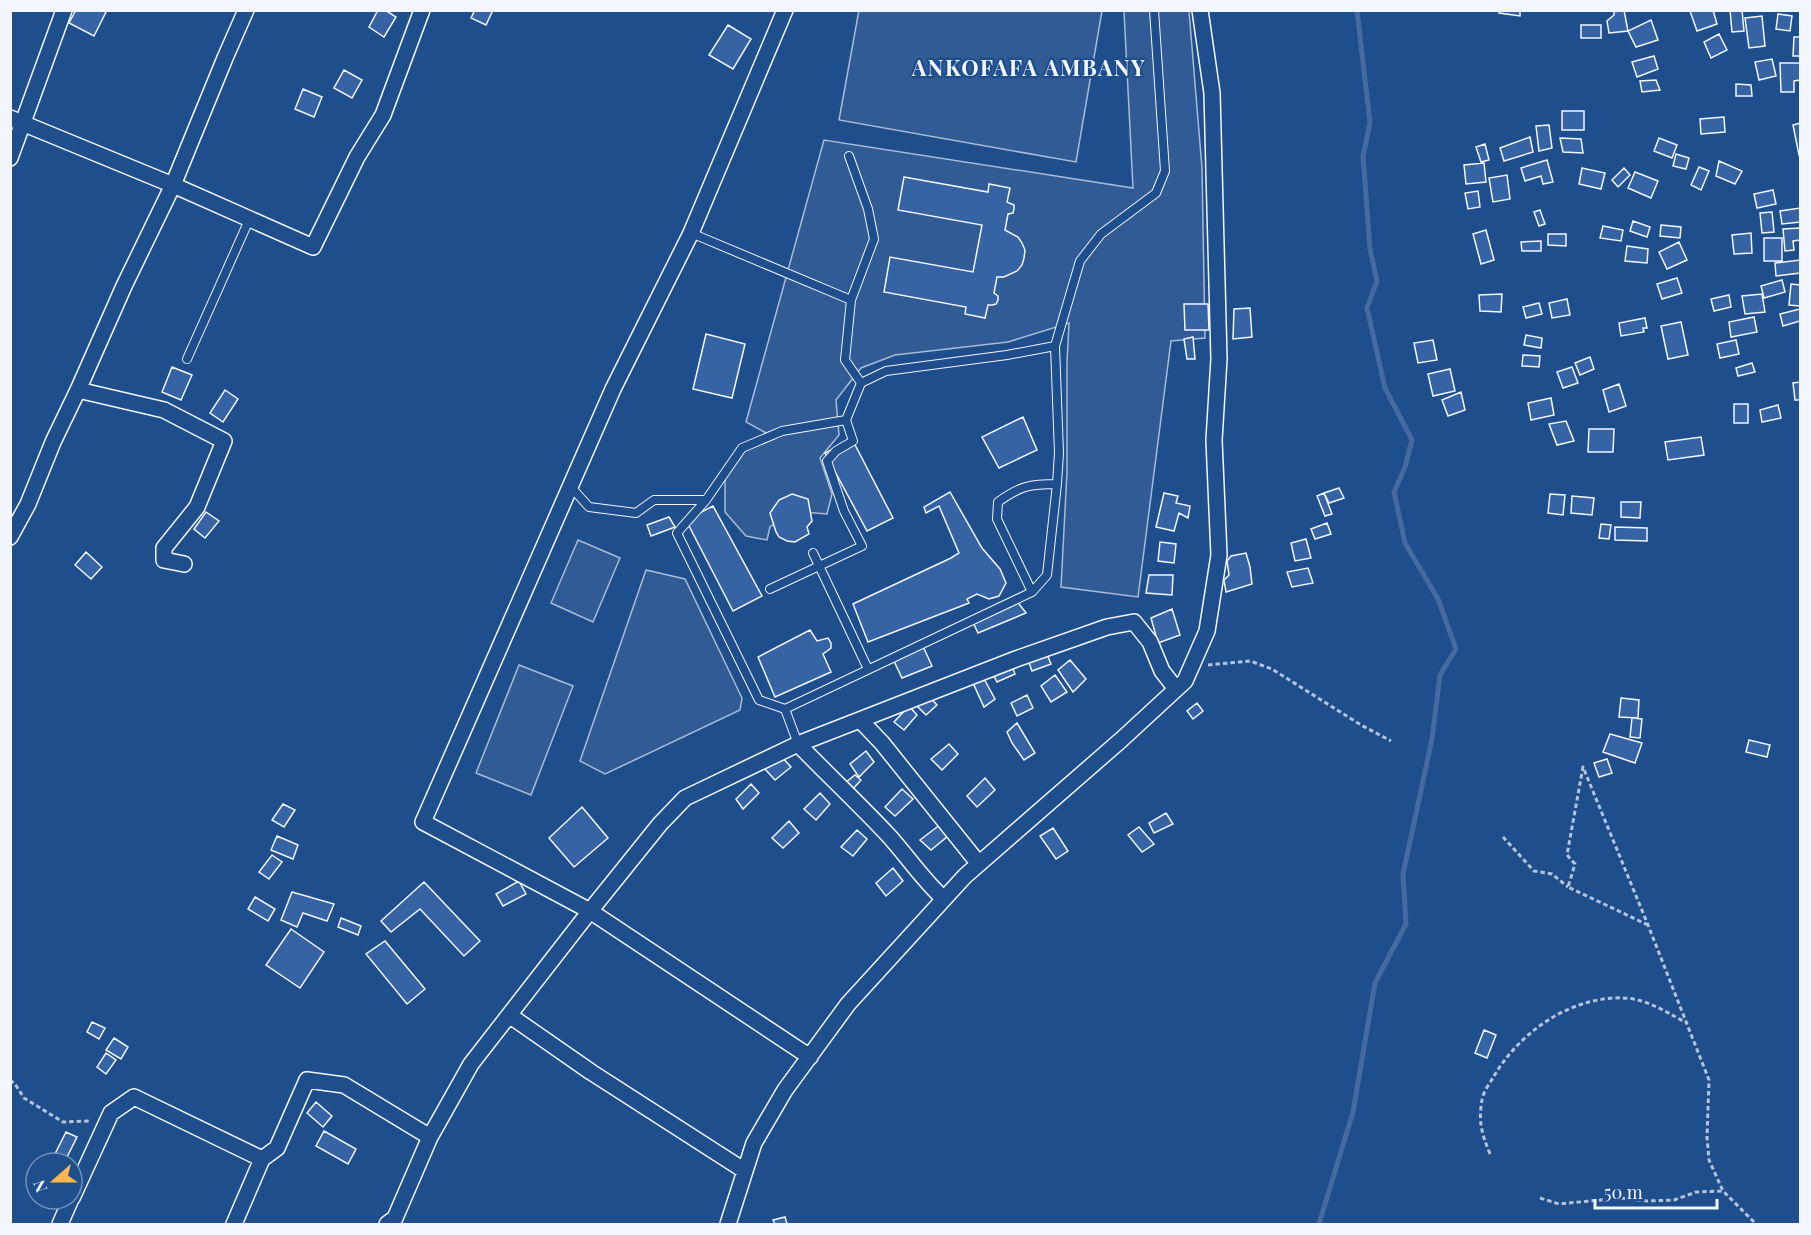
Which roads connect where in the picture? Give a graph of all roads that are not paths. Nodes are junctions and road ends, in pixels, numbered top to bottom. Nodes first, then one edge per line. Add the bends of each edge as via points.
1 (64, 10) edge
2 (246, 10) edge
3 (422, 10) edge
4 (784, 10) edge
5 (1154, 10) edge
6 (1200, 10) edge
7 (17, 121) edge
8 (849, 156) dead end
9 (10, 158) edge
10 (173, 185) junction
11 (249, 220) junction
12 (691, 233) junction
13 (851, 300) junction
14 (1056, 346) junction
15 (187, 359) dead end
16 (861, 383) junction
17 (78, 390) junction
18 (846, 420) junction
19 (1057, 484) junction
20 (572, 487) junction
21 (706, 500) junction
22 (10, 537) edge
23 (813, 553) dead end
24 (184, 564) dead end
25 (819, 567) junction
26 (770, 589) dead end
27 (1032, 592) junction
28 (868, 669) junction
29 (1176, 689) junction
30 (785, 709) junction
31 (860, 720) junction
32 (798, 744) junction
33 (979, 864) junction
34 (944, 899) junction
35 (590, 911) junction
36 (509, 1015) junction
37 (810, 1057) junction
38 (430, 1137) junction
39 (262, 1159) junction
40 (745, 1171) junction
41 (84, 1172) edge
42 (234, 1224) edge
43 (387, 1224) edge
44 (728, 1224) edge

1 - 7 street
2 - 10 street
3 - 11 street via 383,116 357,157 313,247
4 - 12 street
5 - 14 lane via 1165,171 1156,193 1101,234 1080,261
6 - 29 street via 1212,93 1216,196 1219,359 1214,440 1219,555 1207,631 1185,681
7 - 9 street
7 - 10 street
8 - 13 lane via 874,239
10 - 11 street
10 - 17 street
11 - 15 lane
12 - 13 lane
12 - 20 street via 614,390
13 - 16 lane via 845,360
14 - 16 lane via 886,371
14 - 19 lane
16 - 18 lane
17 - 22 street
17 - 24 street via 164,410 224,441 196,507 164,548 164,560
18 - 21 lane via 782,431 742,448
18 - 25 lane via 853,441 827,461 844,511 862,546
19 - 27 lane via 1047,575
19 - 27 lane via 1033,484 1014,490 998,502 997,519
20 - 21 lane via 589,507 636,513 654,500
20 - 35 street via 423,822
21 - 30 lane via 677,533 759,699
23 - 25 lane
25 - 26 lane
25 - 28 lane
27 - 28 lane
28 - 30 lane
29 - 31 street via 1134,622 1107,627 1006,663
29 - 33 street
30 - 32 lane
31 - 32 street
31 - 33 street
32 - 34 street via 878,824
32 - 35 street via 685,798
33 - 34 street
34 - 37 street via 848,1004
35 - 36 street
35 - 37 street
36 - 38 street via 471,1064
36 - 40 street
37 - 40 street via 754,1143
38 - 39 street via 344,1085 307,1080 277,1148
38 - 43 street via 395,1218
39 - 41 street via 134,1097 111,1113
39 - 42 street
40 - 44 street

